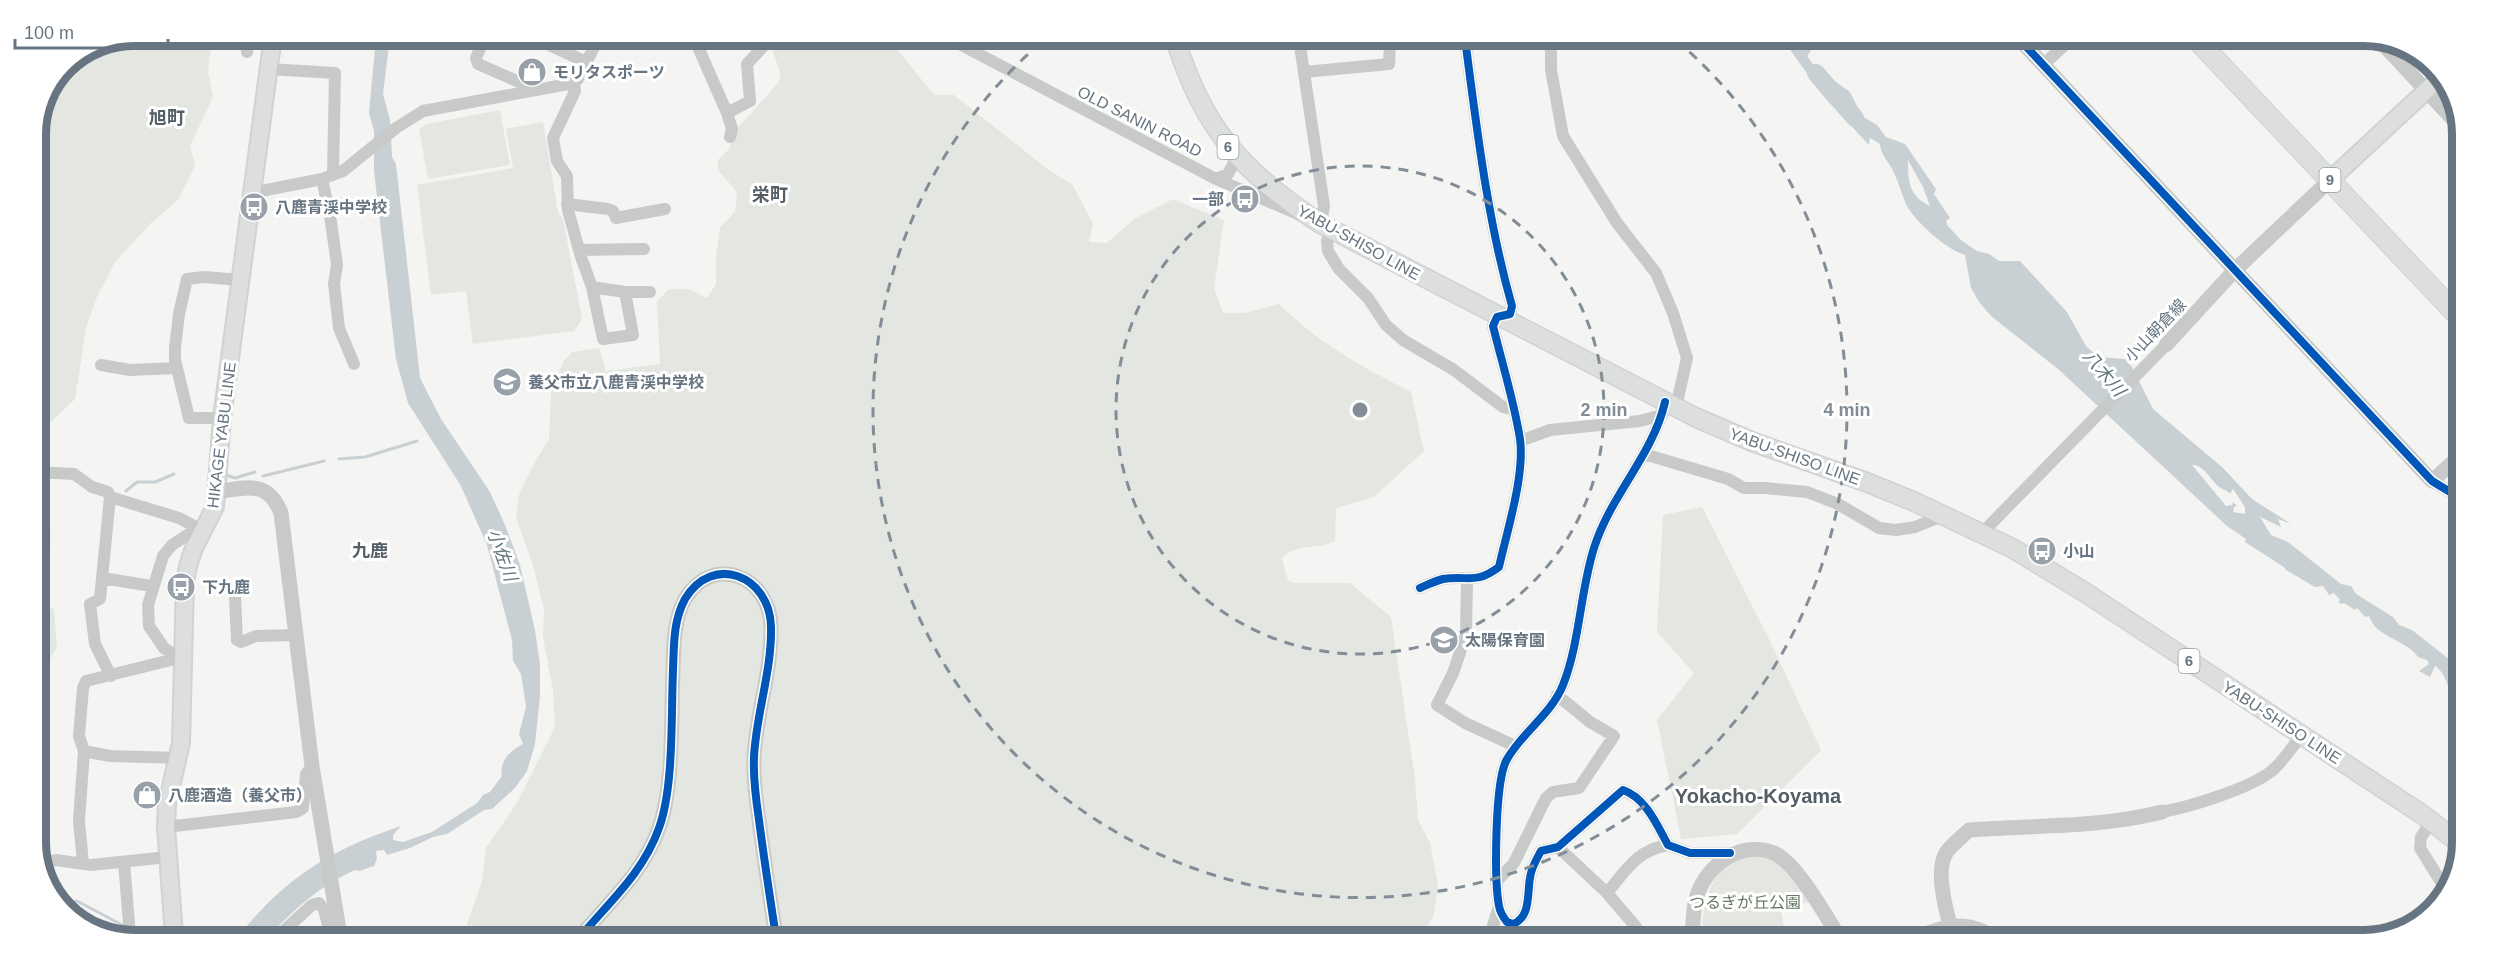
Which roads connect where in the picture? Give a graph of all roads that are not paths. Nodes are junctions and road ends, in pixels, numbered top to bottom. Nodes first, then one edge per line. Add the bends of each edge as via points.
1 (247, 47) edge
2 (272, 47) edge
3 (481, 47) edge
4 (554, 47) edge
5 (593, 47) edge
6 (698, 47) dead end
7 (763, 47) edge
8 (965, 47) edge
9 (1178, 47) edge
10 (1300, 47) edge
11 (1390, 47) edge
12 (1466, 47) edge
13 (1550, 47) edge
14 (2026, 47) edge
15 (2062, 47) edge
16 (2204, 47) edge
17 (2388, 50) edge
18 (247, 52) dead end
19 (586, 62) junction
20 (2043, 65) junction
21 (269, 69) junction
22 (1304, 72) junction
23 (2435, 82) edge
24 (574, 83) junction
25 (535, 89) junction
26 (2426, 91) junction
27 (727, 113) junction
28 (2451, 117) edge
29 (730, 137) dead end
30 (1237, 157) junction
31 (328, 177) junction
32 (1216, 179) junction
33 (2330, 180) junction
34 (251, 193) junction
35 (567, 204) junction
36 (665, 209) dead end
37 (1326, 227) junction
38 (644, 249) dead end
39 (579, 250) junction
40 (2235, 270) junction
41 (240, 280) junction
42 (592, 286) junction
43 (626, 292) junction
44 (650, 292) dead end
45 (2452, 308) edge
46 (1497, 317) junction
47 (2166, 345) joint
48 (354, 364) dead end
49 (101, 365) dead end
50 (177, 368) junction
51 (1668, 408) junction
52 (1513, 409) junction
53 (222, 418) junction
54 (1520, 441) junction
55 (1644, 454) junction
56 (2452, 462) edge
57 (46, 473) edge
58 (2432, 481) junction
59 (217, 492) junction
60 (2452, 493) edge
61 (110, 497) junction
62 (1939, 512) junction
63 (201, 530) junction
64 (1982, 533) junction
65 (102, 579) junction
66 (1467, 580) junction
67 (152, 586) junction
68 (1420, 588) dead end
69 (235, 597) dead end
70 (296, 635) junction
71 (180, 657) junction
72 (111, 676) junction
73 (1557, 695) junction
74 (2302, 735) junction
75 (1515, 746) junction
76 (84, 751) junction
77 (178, 758) junction
78 (312, 766) junction
79 (2162, 812) joint
80 (2432, 821) junction
81 (166, 826) junction
82 (2452, 837) edge
83 (1668, 845) junction
84 (1558, 847) junction
85 (1730, 853) junction
86 (168, 857) junction
87 (49, 862) edge
88 (124, 862) junction
89 (83, 863) junction
90 (1498, 880) junction
91 (2442, 884) edge
92 (1607, 893) junction
93 (1499, 906) junction
94 (129, 930) edge
95 (174, 930) edge
96 (285, 930) edge
97 (330, 930) edge
98 (339, 930) edge
99 (586, 930) edge
100 (775, 930) edge
101 (1492, 930) edge
102 (1633, 930) edge
103 (1693, 930) edge
104 (1835, 930) edge
105 (1951, 930) edge
106 (1962, 930) edge
107 (1983, 930) edge

1 - 18 street
2 - 21 main road, HIKAGE YABU LINE
3 - 25 street via 478,64
4 - 19 street
5 - 19 street
6 - 27 street
7 - 27 street via 747,64 750,101
8 - 32 street, OLD SANIN ROAD
9 - 30 main road, YABU-SHISO LINE / 6 via 1206,114
10 - 22 street
11 - 22 street via 1389,63
12 - 46 street via 1487,202 1512,306 1510,314
13 - 51 street via 1563,136 1617,223 1656,273 1673,313 1687,358
14 - 20 street
15 - 20 street
16 - 33 highway, 9
17 - 26 street
19 - 24 street
20 - 40 street
21 - 31 street via 335,68
21 - 34 main road, HIKAGE YABU LINE
22 - 37 street
23 - 26 main road
24 - 25 street
24 - 35 street via 575,91 553,138 557,160 567,176
25 - 31 street via 423,111 343,171
26 - 28 street
26 - 33 main road
27 - 29 street
30 - 32 street via 1228,174
30 - 37 main road, YABU-SHISO LINE / 6 via 1280,196
31 - 34 street
31 - 48 street via 339,328
32 - 37 street, OLD SANIN ROAD
33 - 40 street, 小山朝倉線
33 - 45 highway, 9
34 - 41 main road, HIKAGE YABU LINE
35 - 36 street via 608,208 616,218
35 - 39 street
37 - 46 main road, YABU-SHISO LINE / 6
37 - 52 street via 1328,251 1339,269 1368,298 1386,325 1503,407
38 - 39 street
39 - 42 street
40 - 47 street, 小山朝倉線
40 - 58 street
41 - 50 street via 187,279 175,348
41 - 53 main road, HIKAGE YABU LINE
42 - 43 street
42 - 43 street via 603,339 633,335
43 - 44 street
46 - 51 main road, YABU-SHISO LINE / 6
46 - 52 street via 1493,326
47 - 64 street, 小山朝倉線
49 - 50 street via 130,370
50 - 53 street via 189,418
51 - 54 street via 1640,421 1550,430
51 - 55 street
51 - 62 main road, YABU-SHISO LINE / 6
52 - 54 street
53 - 59 main road, HIKAGE YABU LINE
54 - 66 street via 1514,501 1499,567 1487,576
55 - 62 street via 1728,478 1744,488 1807,492 1838,504 1879,528 1915,527 1935,519
55 - 73 street via 1611,505 1594,547 1572,651
56 - 58 street
57 - 61 street via 74,474 92,487 108,492
58 - 60 street
59 - 63 main road, HIKAGE YABU LINE via 215,507
59 - 70 street via 262,489 276,501 281,513
61 - 63 street via 179,518
61 - 65 street
62 - 64 main road, YABU-SHISO LINE / 6
63 - 67 street via 166,552
63 - 71 main road, HIKAGE YABU LINE via 186,574
64 - 74 main road, YABU-SHISO LINE / 6 via 2046,568
65 - 67 street
65 - 72 street via 100,599 90,604 92,630
66 - 68 street via 1443,579
66 - 75 street via 1466,635 1437,705
67 - 71 street via 149,626 164,648
69 - 70 street via 237,639 241,642 256,636
70 - 78 street
71 - 72 street
71 - 77 main road, HIKAGE YABU LINE via 182,726
72 - 76 street via 86,681 83,688 79,736
73 - 75 street via 1546,714
73 - 90 street via 1614,736 1579,788 1553,792 1546,798 1514,863
74 - 79 street via 2274,770 2235,790
74 - 80 main road, YABU-SHISO LINE / 6
75 - 90 street via 1505,764 1498,804
76 - 77 street via 110,756
76 - 89 street via 79,821
77 - 81 main road, HIKAGE YABU LINE
78 - 81 street via 306,774 303,808 296,812
78 - 98 street
79 - 105 street via 2077,824 1969,830 1946,854 1942,866
80 - 82 main road, YABU-SHISO LINE / 6
80 - 91 street via 2419,846
81 - 86 main road, HIKAGE YABU LINE
83 - 84 street via 1634,794 1623,790
83 - 85 street via 1690,853
83 - 92 street via 1651,848 1633,861
84 - 92 street
84 - 93 street via 1541,851 1533,866 1526,912 1520,921 1507,922
85 - 103 street via 1703,881 1695,901
85 - 104 street via 1750,849 1773,853 1806,885
86 - 88 street
86 - 95 main road, HIKAGE YABU LINE
87 - 89 street
88 - 89 street
88 - 94 street
90 - 93 street
92 - 102 street via 1636,927
93 - 101 street
96 - 97 street via 319,903
99 - 100 street via 637,873 660,826 667,793 679,613 686,598 706,579 733,575 744,578 763,595 771,622 772,640 754,758 756,800
106 - 107 street via 1976,926

